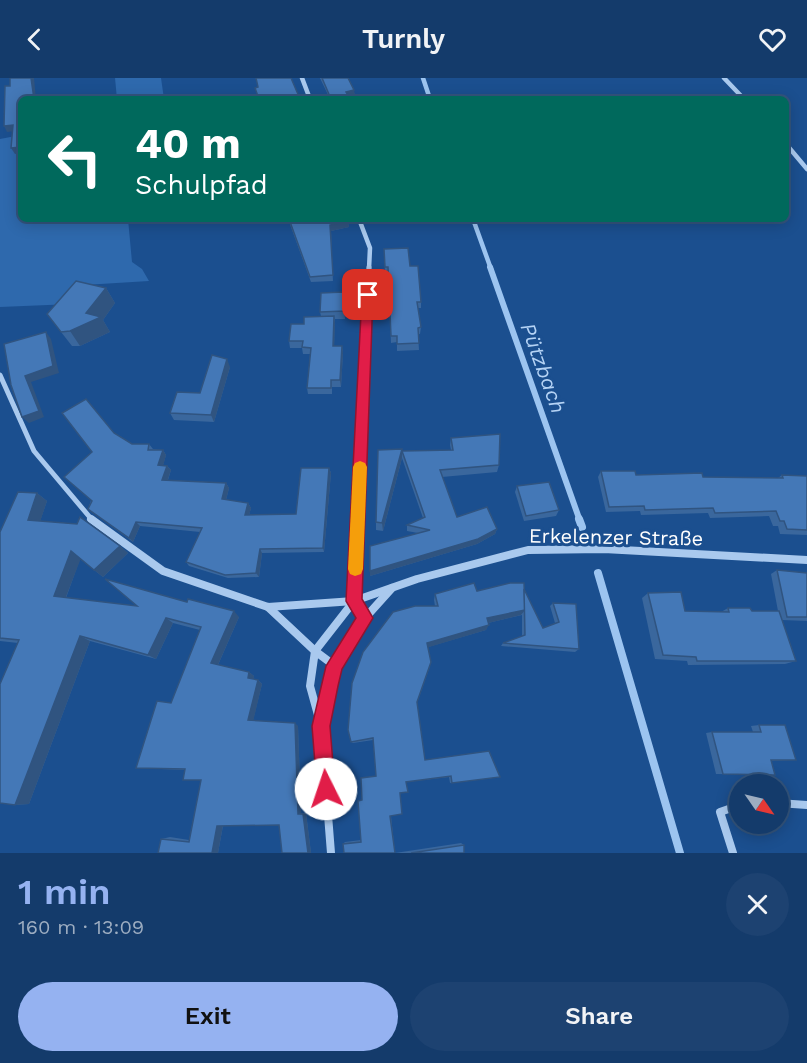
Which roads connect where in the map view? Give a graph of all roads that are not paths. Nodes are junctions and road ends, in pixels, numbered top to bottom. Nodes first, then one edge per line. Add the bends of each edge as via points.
1 (302, 78) edge
2 (724, 78) edge
3 (309, 96) edge
4 (741, 96) edge
5 (789, 148) edge
6 (807, 170) edge
7 (359, 222) edge
8 (0, 375) edge
9 (807, 560) edge
10 (393, 588) junction
11 (354, 601) junction
12 (268, 607) junction
13 (365, 618) junction
14 (315, 651) junction
15 (335, 666) junction
16 (321, 726) junction
17 (789, 804) edge
18 (807, 805) edge
19 (729, 809) edge
20 (331, 853) edge
21 (733, 853) edge

1 - 3 street
2 - 4 street
5 - 6 street
7 - 11 street via 370,248
8 - 12 street via 34,451 92,520 164,571
9 - 10 street, Erkelenzer Straße via 604,549 528,550
10 - 11 street, Erkelenzer Straße
10 - 13 street, Erkelenzer Straße
11 - 12 street
11 - 13 street
11 - 14 street, Erkelenzer Straße
12 - 14 street
13 - 15 street, Erkelenzer Straße
14 - 15 street
14 - 16 street, Erkelenzer Straße via 310,686
15 - 16 street, Erkelenzer Straße
16 - 20 street, Erkelenzer Straße
17 - 18 street
19 - 21 street via 720,812

